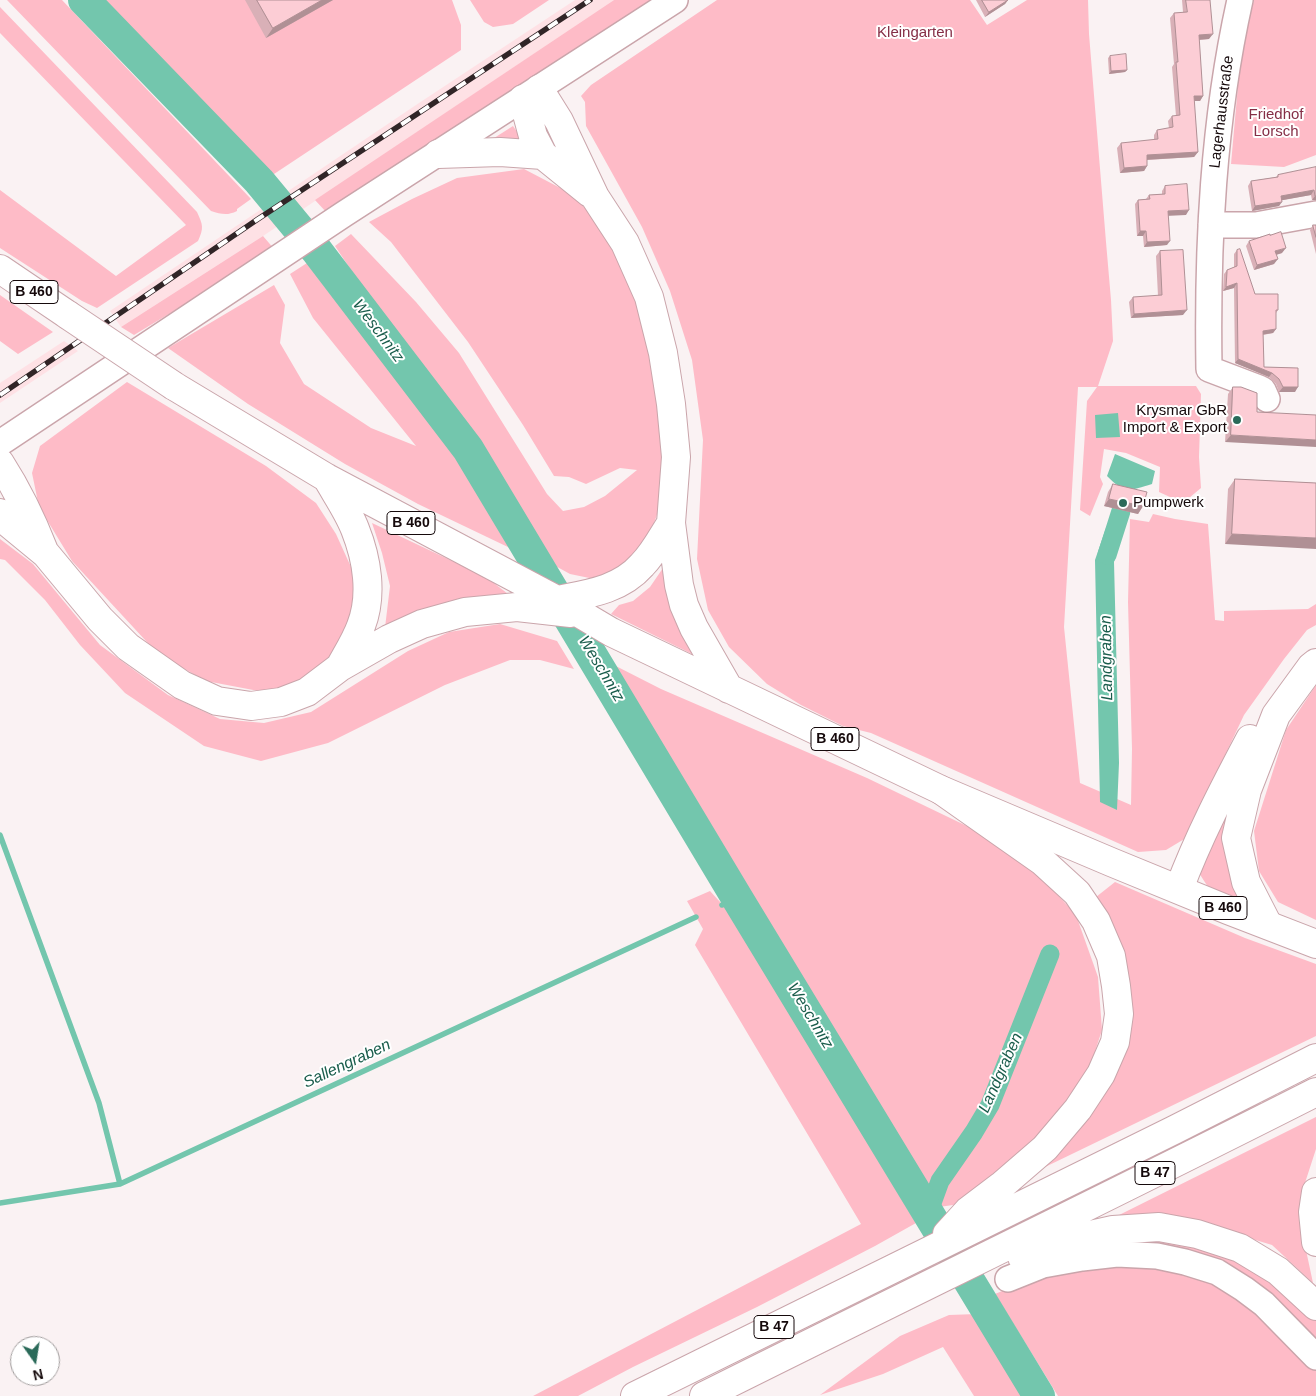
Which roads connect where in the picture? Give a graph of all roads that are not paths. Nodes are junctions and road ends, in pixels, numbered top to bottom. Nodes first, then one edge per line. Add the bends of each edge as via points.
1 (675, 0) edge
2 (1240, 0) edge
3 (531, 94) junction
4 (438, 154) junction
5 (543, 156) junction
6 (595, 197) junction
7 (1316, 214) edge
8 (1210, 225) junction
9 (0, 269) edge
10 (1267, 399) dead end
11 (0, 443) edge
12 (0, 463) edge
13 (327, 478) junction
14 (2, 518) edge
15 (671, 523) junction
16 (46, 554) junction
17 (575, 603) junction
18 (1316, 648) edge
19 (1316, 663) edge
20 (340, 667) junction
21 (730, 689) junction
22 (941, 790) junction
23 (1179, 889) junction
24 (1268, 925) junction
25 (1316, 944) edge
26 (1316, 1058) edge
27 (1316, 1092) edge
28 (1316, 1192) edge
29 (973, 1219) junction
30 (1316, 1242) edge
31 (1001, 1266) junction
32 (1316, 1306) edge
33 (1316, 1357) edge
34 (635, 1396) edge
35 (704, 1396) edge

1 - 3 street
2 - 8 street, Lagerhausstraße via 1230,43 1217,139
3 - 4 street
3 - 5 main road via 533,136
3 - 6 main road via 559,121
4 - 5 main road via 500,152
4 - 11 street
5 - 6 main road
6 - 15 main road via 625,243 649,297 663,353 676,457
7 - 8 street via 1256,225
8 - 10 street, Lagerhausstraße via 1209,368 1263,390
9 - 13 main road, B 460, bridge via 174,386
12 - 16 main road via 12,481
13 - 17 main road, B 460 via 496,568
13 - 20 main road via 355,528 368,582 361,626
14 - 16 main road
15 - 17 main road via 644,564 632,576
15 - 21 main road via 684,605
16 - 20 main road via 128,647 182,685 216,701 251,706 281,702 307,692
17 - 20 main road via 465,612 422,624
17 - 21 main road, B 460 via 611,632
18 - 23 main road via 1302,660 1265,711 1225,787
19 - 24 main road via 1276,715 1247,790 1236,838 1246,882
21 - 22 main road, B 460
22 - 23 main road, B 460
22 - 29 main road via 1042,861 1078,893 1096,921 1110,956 1119,1014 1115,1042 1101,1074 1078,1109 1045,1148 1001,1186
23 - 24 main road, B 460
24 - 25 main road, B 460
26 - 29 main road, B 47
27 - 31 main road, B 47 via 1168,1167
28 - 30 main road via 1313,1212
29 - 34 main road, B 47 via 923,1253
31 - 32 main road via 1046,1245 1113,1230 1159,1227 1197,1234 1240,1248 1278,1271
31 - 33 street via 1043,1265 1118,1254 1157,1256 1185,1262 1216,1272 1244,1289 1264,1304
31 - 35 main road, B 47 via 965,1267

